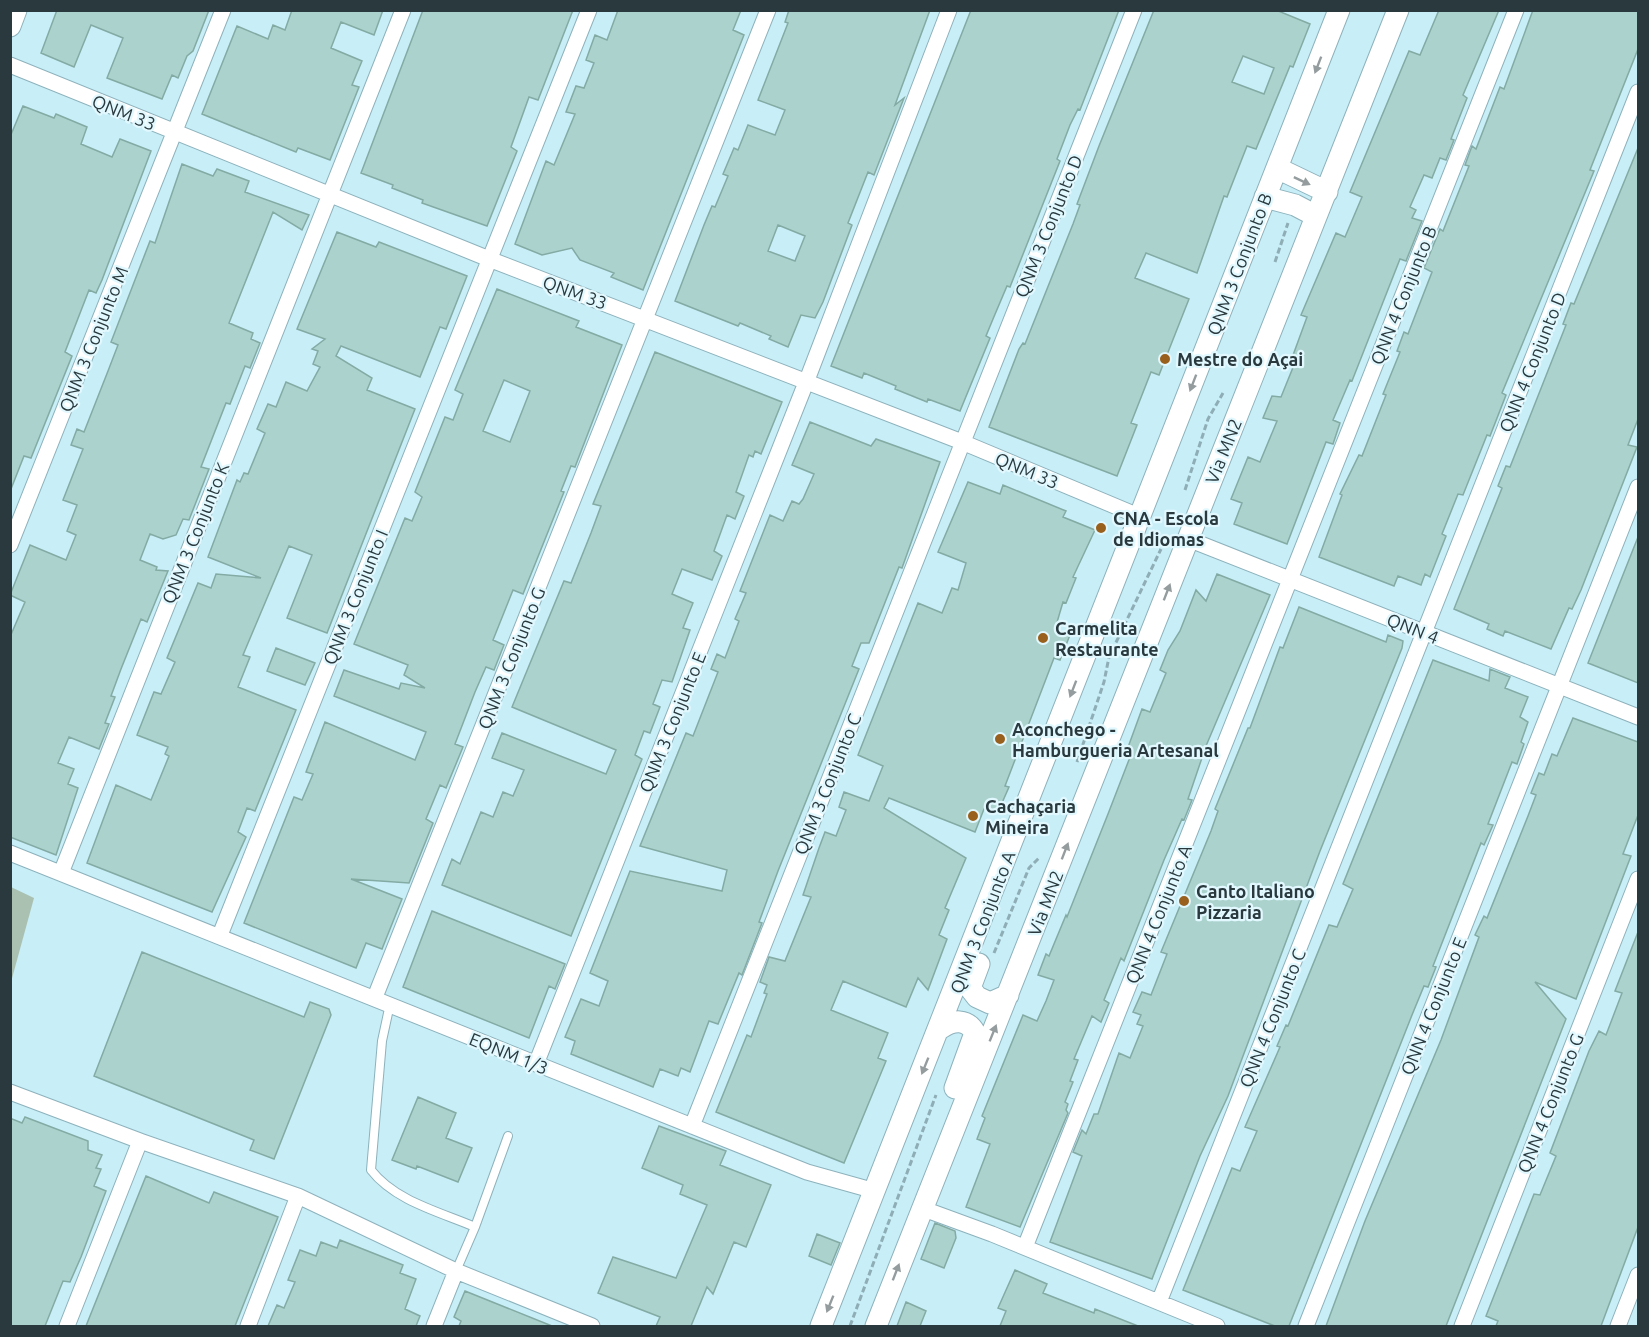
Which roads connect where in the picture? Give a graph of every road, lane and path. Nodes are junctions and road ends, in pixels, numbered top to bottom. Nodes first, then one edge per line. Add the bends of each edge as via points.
1 (16, 10) edge
2 (223, 10) edge
3 (403, 10) edge
4 (589, 10) edge
5 (768, 10) edge
6 (949, 10) edge
7 (1134, 10) edge
8 (1339, 10) edge
9 (1398, 10) edge
10 (1516, 10) edge
11 (10, 26) edge
12 (10, 65) edge
13 (1638, 92) edge
14 (175, 133) junction
15 (1277, 168) junction
16 (1328, 192) junction
17 (330, 194) junction
18 (1265, 196) junction
19 (1295, 205) junction
20 (1316, 216) junction
21 (489, 259) junction
22 (1273, 269) dead end
23 (647, 318) junction
24 (807, 380) junction
25 (1224, 392) dead end
26 (963, 442) junction
27 (1638, 487) edge
28 (1184, 494) dead end
29 (1141, 517) junction
30 (1188, 538) junction
31 (10, 545) edge
32 (1163, 546) dead end
33 (1291, 580) junction
34 (1425, 633) junction
35 (1560, 686) junction
36 (1638, 717) edge
37 (1075, 768) dead end
38 (1030, 801) junction
39 (10, 853) edge
40 (1044, 853) dead end
41 (61, 873) junction
42 (1638, 879) edge
43 (220, 936) junction
44 (994, 955) dead end
45 (1008, 995) junction
46 (375, 997) junction
47 (390, 1003) junction
48 (941, 1028) junction
49 (536, 1064) junction
50 (10, 1092) edge
51 (937, 1093) dead end
52 (692, 1126) junction
53 (508, 1136) dead end
54 (140, 1141) junction
55 (875, 1191) junction
56 (298, 1196) junction
57 (917, 1217) junction
58 (475, 1227) junction
59 (1025, 1247) junction
60 (456, 1271) junction
61 (1638, 1275) edge
62 (1159, 1302) junction
63 (67, 1326) edge
64 (248, 1326) edge
65 (434, 1326) edge
66 (592, 1326) edge
67 (821, 1326) edge
68 (850, 1326) edge
69 (876, 1326) edge
70 (1217, 1326) edge
71 (1306, 1326) edge
72 (1462, 1326) edge
73 (1618, 1326) edge

1 - 11 main road
2 - 14 street, QNM 3 Conjunto M
3 - 17 street, QNM 3 Conjunto K
4 - 21 street, QNM 3 Conjunto I
5 - 23 street, QNM 3 Conjunto G
6 - 24 street, QNM 3 Conjunto E
7 - 26 street, QNM 3 Conjunto D
8 -> 15 main road, QNM 3 Conjunto B
9 - 16 main road, Via MN2
10 - 33 street, QNN 4 Conjunto B
12 - 14 street, QNM 33
13 - 34 street, QNN 4 Conjunto D
14 - 17 street, QNM 33
14 - 31 street, QNM 3 Conjunto M
15 -> 16 main road
15 - 18 main road, QNM 3 Conjunto B
16 - 20 main road, Via MN2
17 - 21 street, QNM 33
17 - 41 street, QNM 3 Conjunto K
18 - 19 main road
18 -> 29 main road, QNM 3 Conjunto B
19 - 20 main road
19 - 22 path
20 - 30 main road, Via MN2
21 - 23 street, QNM 33
21 - 43 street, QNM 3 Conjunto I
23 - 24 street, QNM 33
23 - 46 street, QNM 3 Conjunto G
24 - 26 street, QNM 33
24 - 49 street, QNM 3 Conjunto E
25 - 28 path via 1208,419
26 - 29 street, QNM 33
26 - 52 street, QNM 3 Conjunto C
27 - 35 street, QNN 4 Conjunto E
29 -> 38 main road, QNM 3 Conjunto A
30 - 33 street, QNN 4
45 -> 30 main road, Via MN2
32 - 37 path via 1109,657
33 - 34 street, QNN 4
33 - 59 street, QNN 4 Conjunto A
34 - 35 street, QNN 4
34 - 62 street, QNN 4 Conjunto C
35 - 36 street, QNN 4
35 - 71 street, QNN 4 Conjunto E
38 - 45 main road via 1020,858 970,988 990,1003
38 - 48 main road, QNM 3 Conjunto A
39 - 41 street, EQNM 1/3
40 - 44 path via 1029,868
41 - 43 street, EQNM 1/3
42 - 72 street, QNN 4 Conjunto G
43 - 46 street, EQNM 1/3
57 -> 45 main road, Via MN2
46 - 47 street, EQNM 1/3
47 - 49 street, EQNM 1/3
47 - 58 lane via 382,1041 371,1170 381,1183 398,1194
48 -> 55 main road, QNM 3 Conjunto A
48 - 57 main road via 960,1022 972,1028 975,1038 927,1162
49 - 52 street, EQNM 1/3
50 - 54 street
51 - 68 path
52 - 55 street, EQNM 1/3 via 807,1172
53 - 58 lane
54 - 56 street
54 - 63 street
55 -> 67 main road
56 - 60 street
56 - 64 street
57 - 59 street
69 -> 57 main road, Via MN2
58 - 60 lane
59 - 62 street
60 - 65 street
60 - 66 street
61 - 73 street
62 - 70 street

